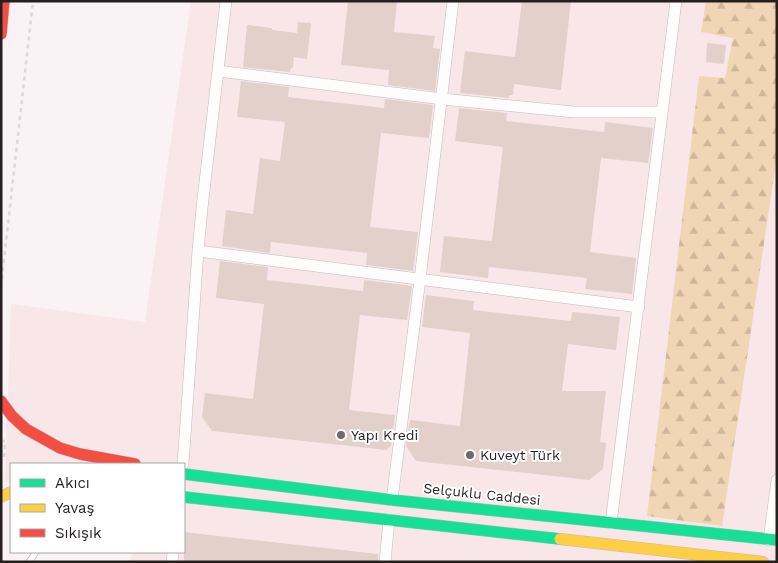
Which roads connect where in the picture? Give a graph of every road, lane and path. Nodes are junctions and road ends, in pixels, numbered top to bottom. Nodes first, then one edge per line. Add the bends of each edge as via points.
1 (4, 1) edge
2 (32, 1) edge
3 (226, 1) edge
4 (453, 1) edge
5 (676, 1) edge
6 (1, 34) edge
7 (218, 70) junction
8 (442, 99) junction
9 (662, 112) junction
10 (198, 252) junction
11 (420, 279) junction
12 (1, 287) edge
13 (639, 307) junction
14 (1, 401) edge
15 (1, 441) edge
16 (1, 458) edge
17 (130, 463) edge
18 (183, 463) edge
19 (185, 474) edge
20 (777, 480) edge
21 (185, 497) edge
22 (392, 500) junction
23 (389, 520) junction
24 (611, 523) junction
25 (773, 540) edge
26 (608, 545) junction
27 (385, 562) edge
28 (764, 562) edge

1 - 6 main road
2 - 12 path
3 - 7 street
4 - 8 street
5 - 9 street
7 - 8 street
7 - 10 street
8 - 9 street via 574,112
8 - 11 street
9 - 13 street
10 - 11 street
10 - 18 street
11 - 13 street
11 - 22 street
13 - 24 street
14 - 17 main road via 26,428 60,448
15 - 16 path via 5,441 4,458
19 - 22 main road, Selçuklu Caddesi
20 - 25 street
21 - 23 main road
22 - 23 main road
22 - 24 main road, Selçuklu Caddesi
23 - 26 main road
23 - 27 street
24 - 25 main road, Selçuklu Caddesi
24 - 26 main road
25 - 28 main road
26 - 28 main road

